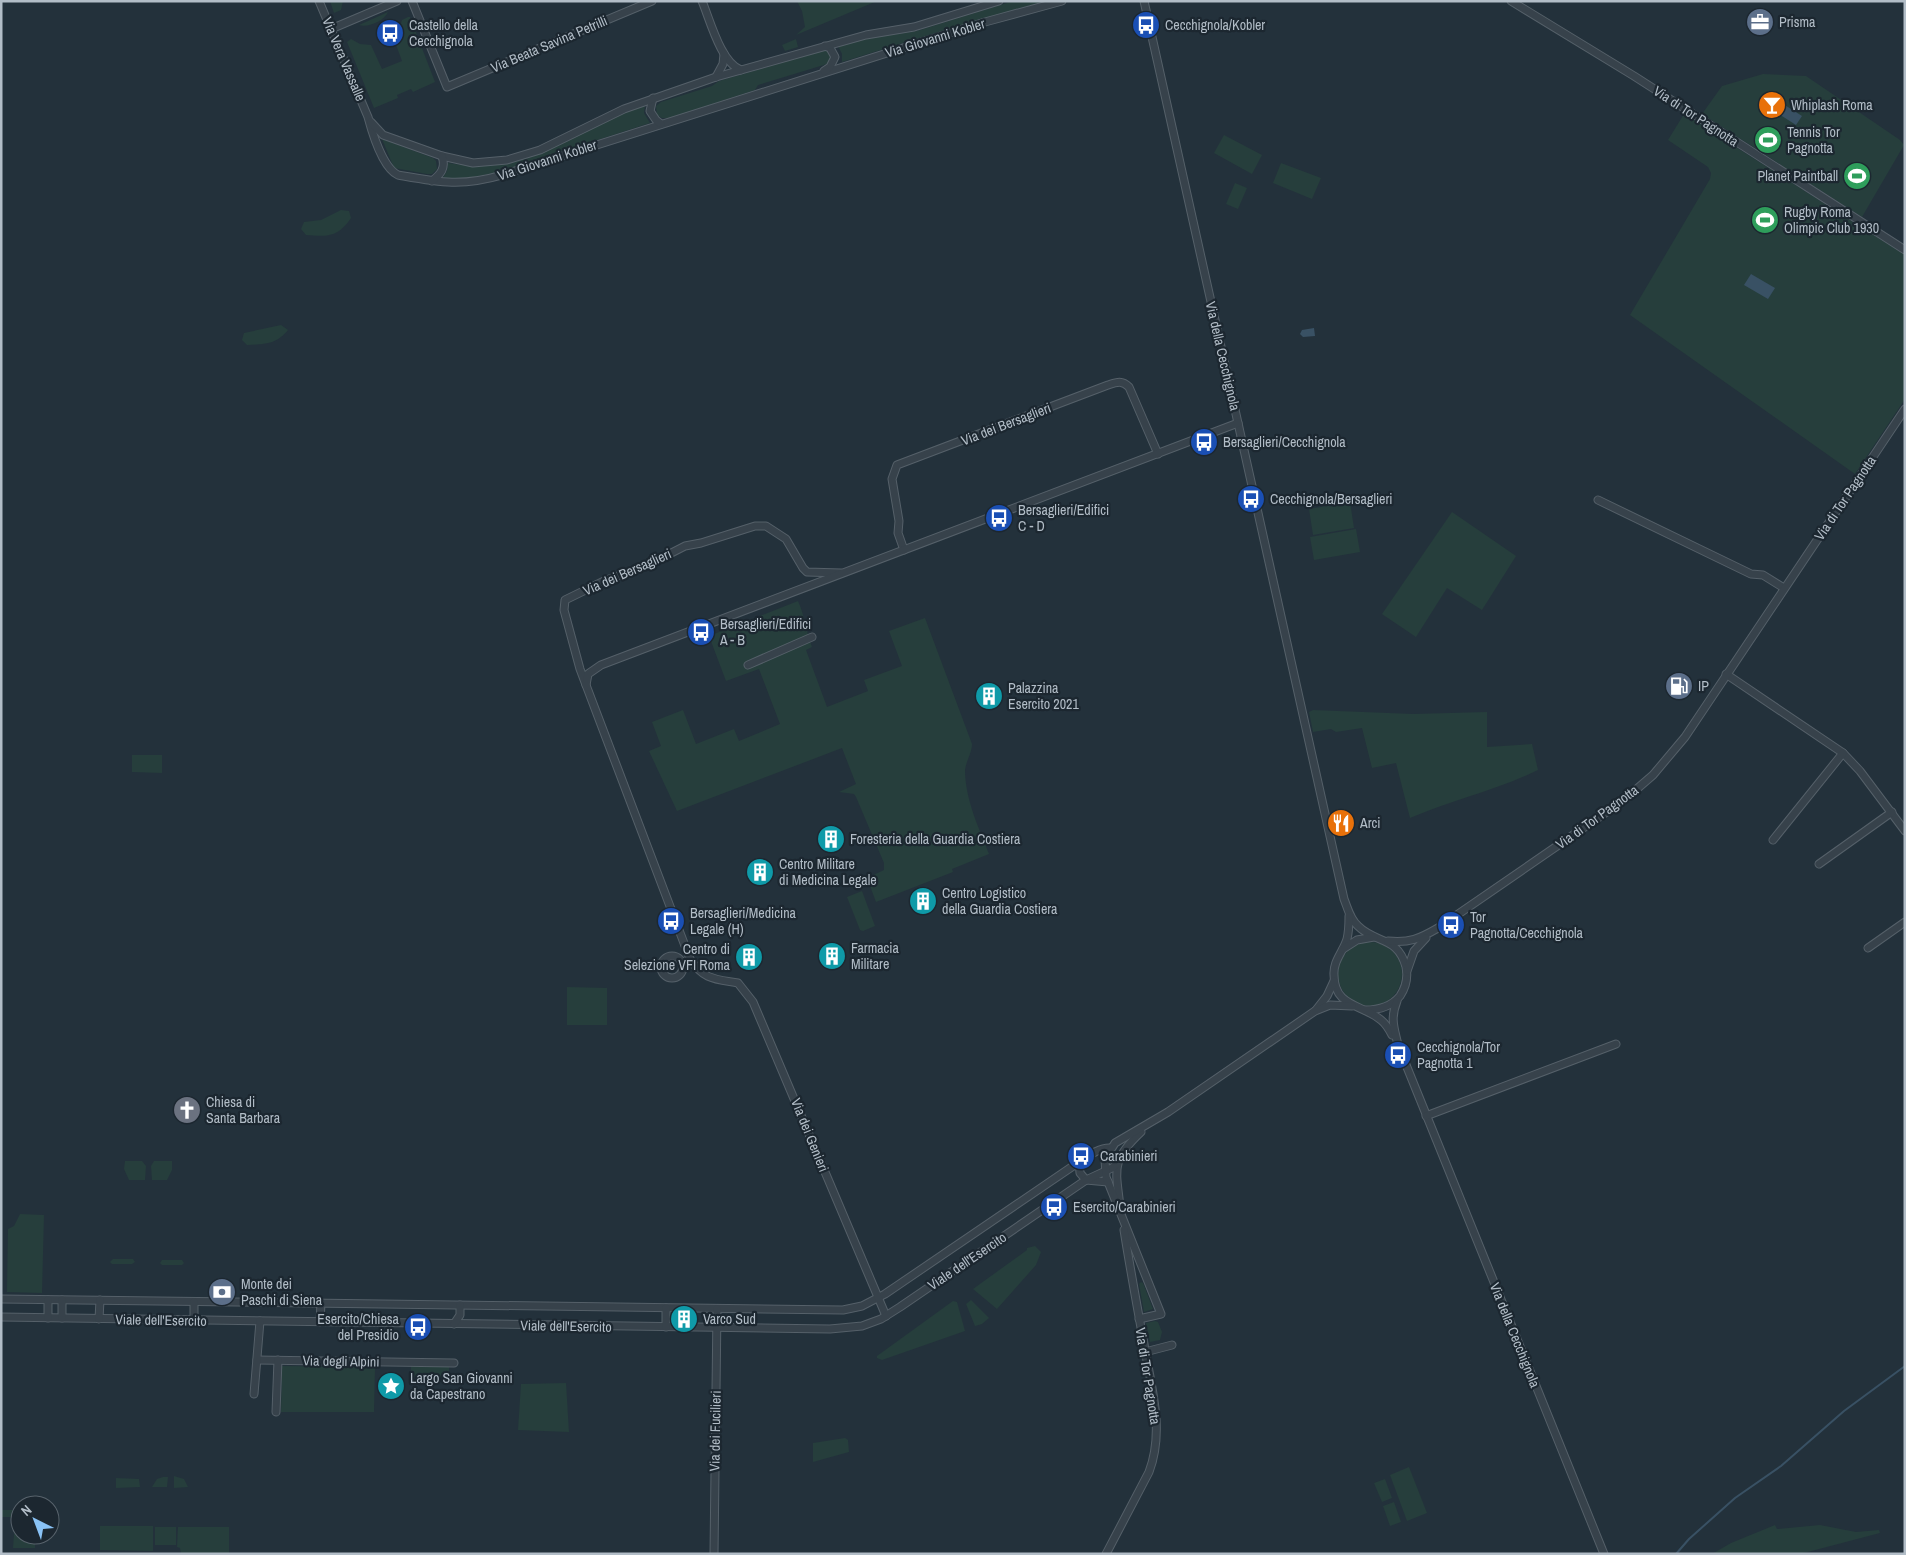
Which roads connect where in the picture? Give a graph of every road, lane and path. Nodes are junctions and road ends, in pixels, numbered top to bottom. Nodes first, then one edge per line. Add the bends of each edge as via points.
1 (319, 1) edge
2 (398, 1) edge
3 (412, 1) edge
4 (652, 1) edge
5 (702, 1) edge
6 (998, 1) edge
7 (1062, 1) edge
8 (1144, 1) edge
9 (1511, 1) edge
10 (331, 29) junction
11 (825, 46) junction
12 (724, 53) junction
13 (741, 70) junction
14 (716, 77) junction
15 (810, 77) junction
16 (653, 98) junction
17 (368, 117) junction
18 (661, 124) junction
19 (442, 156) junction
20 (432, 181) junction
21 (1905, 250) edge
22 (1905, 409) edge
23 (1238, 423) junction
24 (1158, 454) junction
25 (1598, 500) dead end
26 (904, 550) junction
27 (843, 573) junction
28 (1784, 588) junction
29 (812, 637) dead end
30 (748, 665) dead end
31 (1726, 674) junction
32 (586, 685) junction
33 (1843, 753) junction
34 (1892, 812) junction
35 (1905, 830) edge
36 (1773, 840) dead end
37 (1819, 864) dead end
38 (1349, 915) junction
39 (1905, 922) edge
40 (1438, 928) junction
41 (1375, 937) junction
42 (1386, 940) junction
43 (1868, 948) dead end
44 (1343, 949) junction
45 (1407, 971) junction
46 (712, 980) joint
47 (1334, 980) junction
48 (1398, 997) junction
49 (1352, 1006) junction
50 (1366, 1010) junction
51 (1315, 1011) junction
52 (1616, 1044) dead end
53 (1398, 1046) junction
54 (1426, 1116) junction
55 (1149, 1125) junction
56 (1111, 1148) junction
57 (1079, 1162) junction
58 (1117, 1164) junction
59 (1105, 1171) junction
60 (1086, 1180) junction
61 (1108, 1182) junction
62 (1122, 1219) junction
63 (878, 1298) junction
64 (1, 1299) edge
65 (48, 1300) junction
66 (62, 1300) junction
67 (100, 1300) junction
68 (194, 1302) junction
69 (321, 1303) junction
70 (460, 1305) junction
71 (666, 1308) junction
72 (717, 1309) junction
73 (886, 1316) junction
74 (1, 1318) edge
75 (48, 1318) junction
76 (62, 1318) junction
77 (1139, 1318) junction
78 (99, 1319) junction
79 (194, 1320) junction
80 (260, 1321) junction
81 (320, 1322) junction
82 (454, 1324) junction
83 (666, 1327) junction
84 (718, 1328) junction
85 (1172, 1345) dead end
86 (1145, 1352) junction
87 (257, 1360) junction
88 (278, 1360) junction
89 (454, 1363) dead end
90 (254, 1394) dead end
91 (276, 1412) dead end
92 (714, 1554) edge
93 (1106, 1554) edge
94 (1604, 1554) edge

1 - 10 street, Via Vera Vassalle
2 - 10 street
3 - 4 street, Via Beata Savina Petrilli via 447,86
5 - 12 street
6 - 11 street, Via Giovanni Kobler via 914,27
7 - 15 street, Via Giovanni Kobler
8 - 23 street, Via della Cecchignola
9 - 21 street, Via di Tor Pagnotta
10 - 17 street, Via Vera Vassalle
11 - 13 street, Via Giovanni Kobler
11 - 15 street, Via Giovanni Kobler via 834,53 834,62
12 - 13 street via 733,66
12 - 14 street via 723,64
13 - 14 street, Via Giovanni Kobler
14 - 16 street, Via Giovanni Kobler
15 - 18 street, Via Giovanni Kobler
16 - 18 street via 650,111
16 - 19 street, Via Giovanni Kobler via 520,158 480,163
17 - 19 street, Via Giovanni Kobler via 383,134
17 - 20 street, Via Giovanni Kobler via 371,130 392,171
18 - 20 street, Via Giovanni Kobler via 488,179 458,184
19 - 20 street via 442,170
22 - 28 street, Via di Tor Pagnotta
23 - 24 street, Via dei Bersaglieri
23 - 38 street, Via della Cecchignola
24 - 26 street, Via dei Bersaglieri
24 - 26 street, Via dei Bersaglieri via 1129,387 1120,381 1099,388 897,465 892,479 900,521 898,533
25 - 28 street via 1751,574 1763,574
26 - 27 street, Via dei Bersaglieri
27 - 32 street, Via dei Bersaglieri via 601,666 588,674
27 - 32 street, Via dei Bersaglieri via 807,572 786,539 766,526 755,526 686,546 648,565 604,581 565,600 564,604
28 - 31 street, Via di Tor Pagnotta
29 - 30 street
31 - 33 street
31 - 40 street, Via di Tor Pagnotta via 1681,743 1639,788
32 - 46 street, Via dei Bersaglieri via 690,959 696,969
33 - 34 street
33 - 36 street
34 - 35 street
34 - 37 street
38 - 41 street via 1357,926
38 - 44 street, Via della Cecchignola
39 - 43 street
40 - 42 street, Via di Tor Pagnotta via 1411,941
40 - 45 street, Via di Tor Pagnotta via 1416,948
41 - 42 street
41 - 44 street via 1357,940
42 - 45 street via 1402,955
44 - 47 street, Via della Cecchignola via 1335,964
45 - 48 street, Via della Cecchignola via 1406,984
46 - 63 street, Via dei Genieri via 738,983 758,1010
47 - 49 street via 1339,993
47 - 51 street
48 - 50 street, Via della Cecchignola via 1392,1004
48 - 53 street, Via della Cecchignola via 1392,1021
49 - 50 street, Via della Cecchignola
49 - 51 street via 1330,1005
50 - 53 street, Via della Cecchignola via 1385,1023
51 - 55 street
52 - 54 street
53 - 54 street, Via della Cecchignola
54 - 94 street, Via della Cecchignola
55 - 56 street
55 - 58 street via 1126,1147
56 - 57 street, Viale dell'Esercito via 1099,1150
56 - 58 street
56 - 59 street, Via di Tor Pagnotta via 1105,1159
57 - 60 street via 1080,1172
57 - 63 street, Viale dell'Esercito
58 - 59 street, Viale dell'Esercito
58 - 62 street, Via di Tor Pagnotta
59 - 60 street, Viale dell'Esercito
59 - 61 street, Via di Tor Pagnotta
60 - 61 street
60 - 73 street, Viale dell'Esercito
61 - 62 street, Via di Tor Pagnotta
62 - 77 street, Via di Tor Pagnotta
62 - 77 street via 1161,1314
63 - 72 street, Viale dell'Esercito via 857,1308 839,1310
63 - 73 street, Via dei Genieri
64 - 65 street, Viale dell'Esercito
65 - 66 street, Viale dell'Esercito
65 - 75 street
66 - 67 street, Viale dell'Esercito
66 - 76 street
67 - 68 street, Viale dell'Esercito
67 - 78 street
68 - 69 street, Viale dell'Esercito
68 - 79 street
69 - 70 street, Viale dell'Esercito
69 - 81 street
70 - 71 street, Viale dell'Esercito
70 - 82 street via 460,1315
71 - 72 street, Viale dell'Esercito
71 - 83 street
72 - 84 street, Via dei Fucilieri
73 - 84 street, Viale dell'Esercito via 853,1328
74 - 75 street, Viale dell'Esercito
75 - 76 street, Viale dell'Esercito
76 - 78 street, Viale dell'Esercito
77 - 86 street, Via di Tor Pagnotta
78 - 79 street, Viale dell'Esercito
79 - 80 street, Viale dell'Esercito
80 - 81 street, Viale dell'Esercito
80 - 87 street
81 - 82 street, Viale dell'Esercito
82 - 83 street, Viale dell'Esercito
83 - 84 street, Viale dell'Esercito
84 - 92 street, Via dei Fucilieri
85 - 86 street
86 - 93 street, Via di Tor Pagnotta via 1157,1422 1154,1459
87 - 88 street, Via degli Alpini
87 - 90 street
88 - 89 street, Via degli Alpini
88 - 91 street

